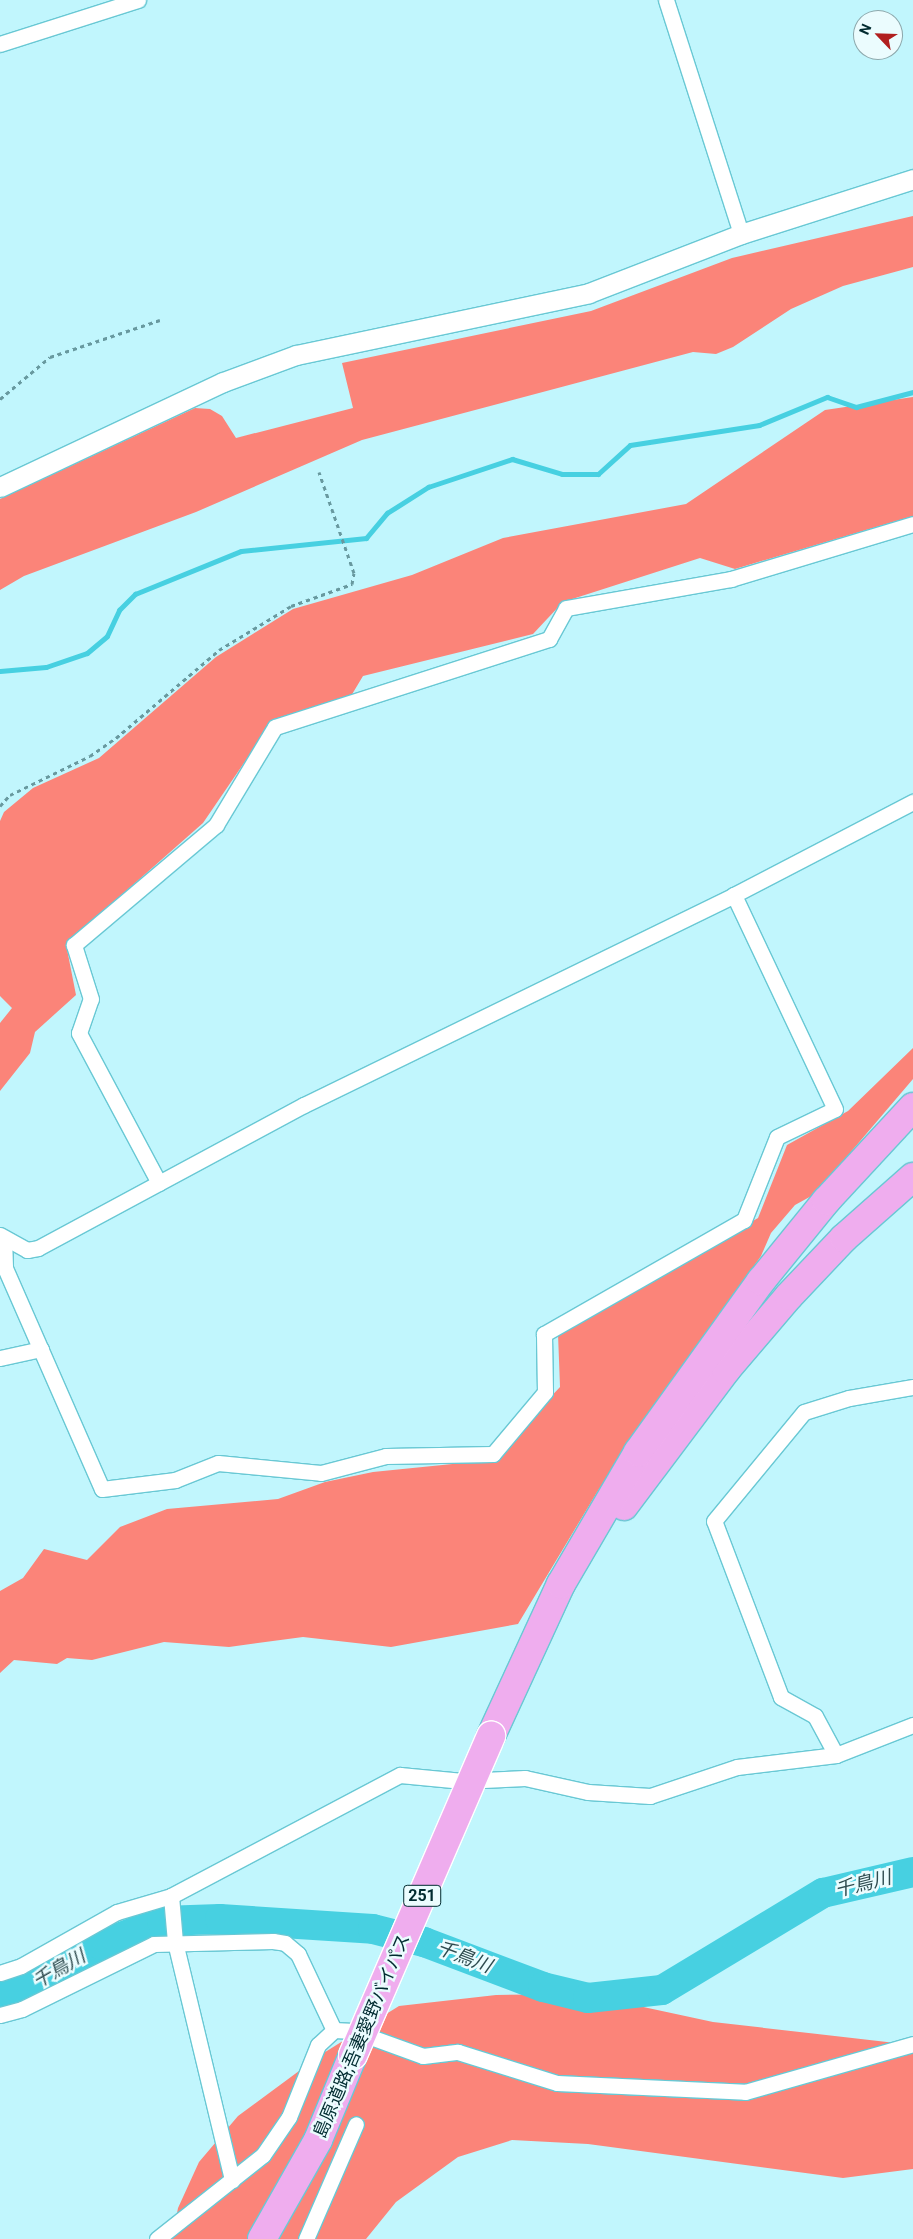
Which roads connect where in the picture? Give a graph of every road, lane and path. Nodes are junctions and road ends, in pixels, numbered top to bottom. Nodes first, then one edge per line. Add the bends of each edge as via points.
1 (138, 0) edge
2 (666, 0) edge
3 (0, 44) edge
4 (913, 179) edge
5 (741, 234) junction
6 (160, 320) dead end
7 (0, 399) edge
8 (319, 472) dead end
9 (0, 487) edge
10 (913, 524) edge
11 (913, 802) edge
12 (0, 806) edge
13 (734, 895) junction
14 (913, 1107) edge
15 (913, 1177) edge
16 (159, 1183) junction
17 (2, 1236) edge
18 (41, 1348) junction
19 (0, 1358) edge
20 (913, 1387) edge
21 (525, 1664) junction
22 (913, 1725) edge
23 (836, 1755) junction
24 (171, 1900) junction
25 (174, 1938) junction
26 (0, 1974) edge
27 (0, 2015) edge
28 (334, 2030) junction
29 (913, 2044) edge
30 (356, 2124) dead end
31 (232, 2180) junction
32 (157, 2239) edge
33 (262, 2239) edge
34 (306, 2239) edge

1 - 3 street
2 - 5 street
4 - 5 street
5 - 9 street via 590,293 296,355 223,382
6 - 7 path via 50,357
8 - 12 path via 354,573 352,584 291,606 219,650 116,738 90,756 10,795
10 - 16 street via 731,579 566,608 549,639 275,727 216,825 74,945 91,999 79,1033
11 - 13 street
13 - 16 street via 304,1105
13 - 18 street via 835,1109 777,1137 744,1220 544,1334 545,1392 493,1454 386,1456 321,1473 218,1463 175,1480 102,1489
14 - 21 highway via 826,1201 699,1365 598,1516 561,1584
15 - 21 highway via 844,1238 726,1370 622,1509
16 - 17 street via 38,1248 27,1250
17 - 18 street via 5,1268
18 - 19 street
20 - 23 street via 850,1398 804,1412 714,1521 781,1697 815,1716
21 - 33 highway, 島原道路;吾妻愛野バイパス / 251, bridge via 318,2140
22 - 23 street
23 - 24 street via 737,1767 650,1796 588,1792 525,1778 463,1781 400,1775
24 - 25 street
24 - 26 street via 117,1912 21,1966
25 - 27 street via 131,1953 40,2002
25 - 28 street via 285,1943 298,1954
25 - 31 street
28 - 29 street via 354,2031 423,2056 458,2052 557,2083 745,2092
28 - 31 street via 318,2045 290,2117 276,2139
30 - 34 street
31 - 32 street

